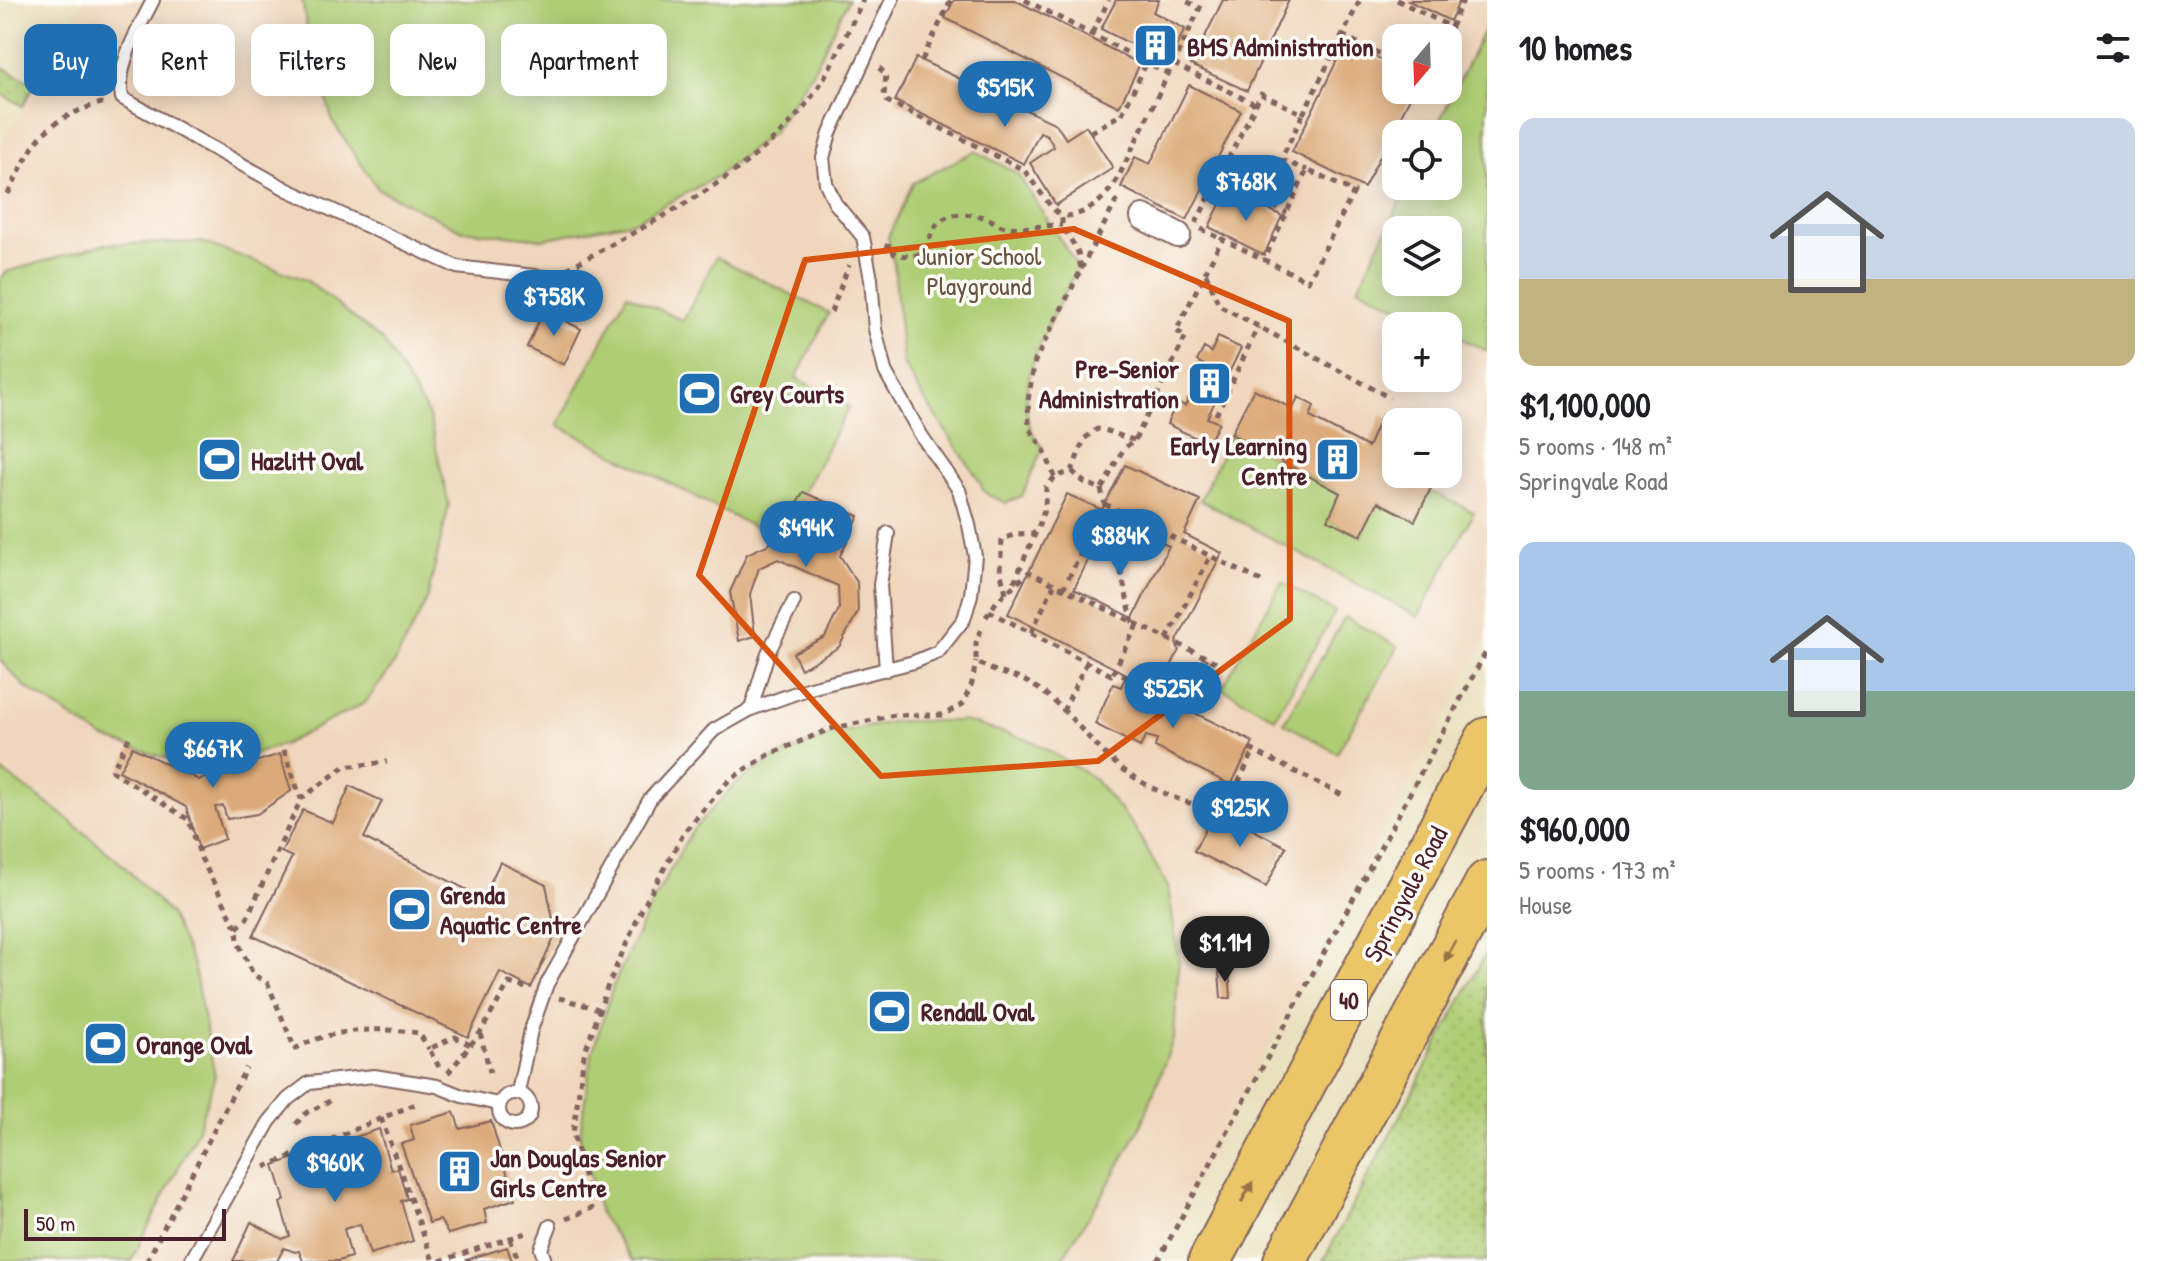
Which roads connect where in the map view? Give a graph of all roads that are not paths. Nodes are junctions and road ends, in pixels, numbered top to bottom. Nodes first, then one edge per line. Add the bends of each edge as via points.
1 (153, 0) edge
2 (892, 0) edge
3 (1143, 217) dead end
4 (1178, 235) dead end
5 (551, 278) road end
6 (888, 533) dead end
7 (794, 601) dead end
8 (886, 670) junction
9 (751, 709) junction
10 (1487, 739) edge
11 (1487, 882) edge
12 (518, 1092) junction
13 (498, 1104) junction
14 (550, 1226) road end
15 (191, 1261) edge
16 (545, 1261) edge
17 (1210, 1261) edge
18 (1285, 1261) edge

1 - 5 lane via 124,61 122,98 288,190 457,267
2 - 8 lane via 830,133 823,158 826,183 863,237 885,371 959,490 975,556 964,619 938,652
3 - 4 street
6 - 8 lane via 880,585
7 - 9 lane via 768,653
8 - 9 lane
9 - 12 lane via 714,730 650,799 547,984
17 -> 10 highway, Springvale Road / 40
11 -> 18 highway
12 - 13 lane
12 - 13 lane via 529,1100 527,1121 508,1124
13 - 15 lane via 437,1086 374,1076 309,1083 269,1122
14 - 16 lane via 541,1249

